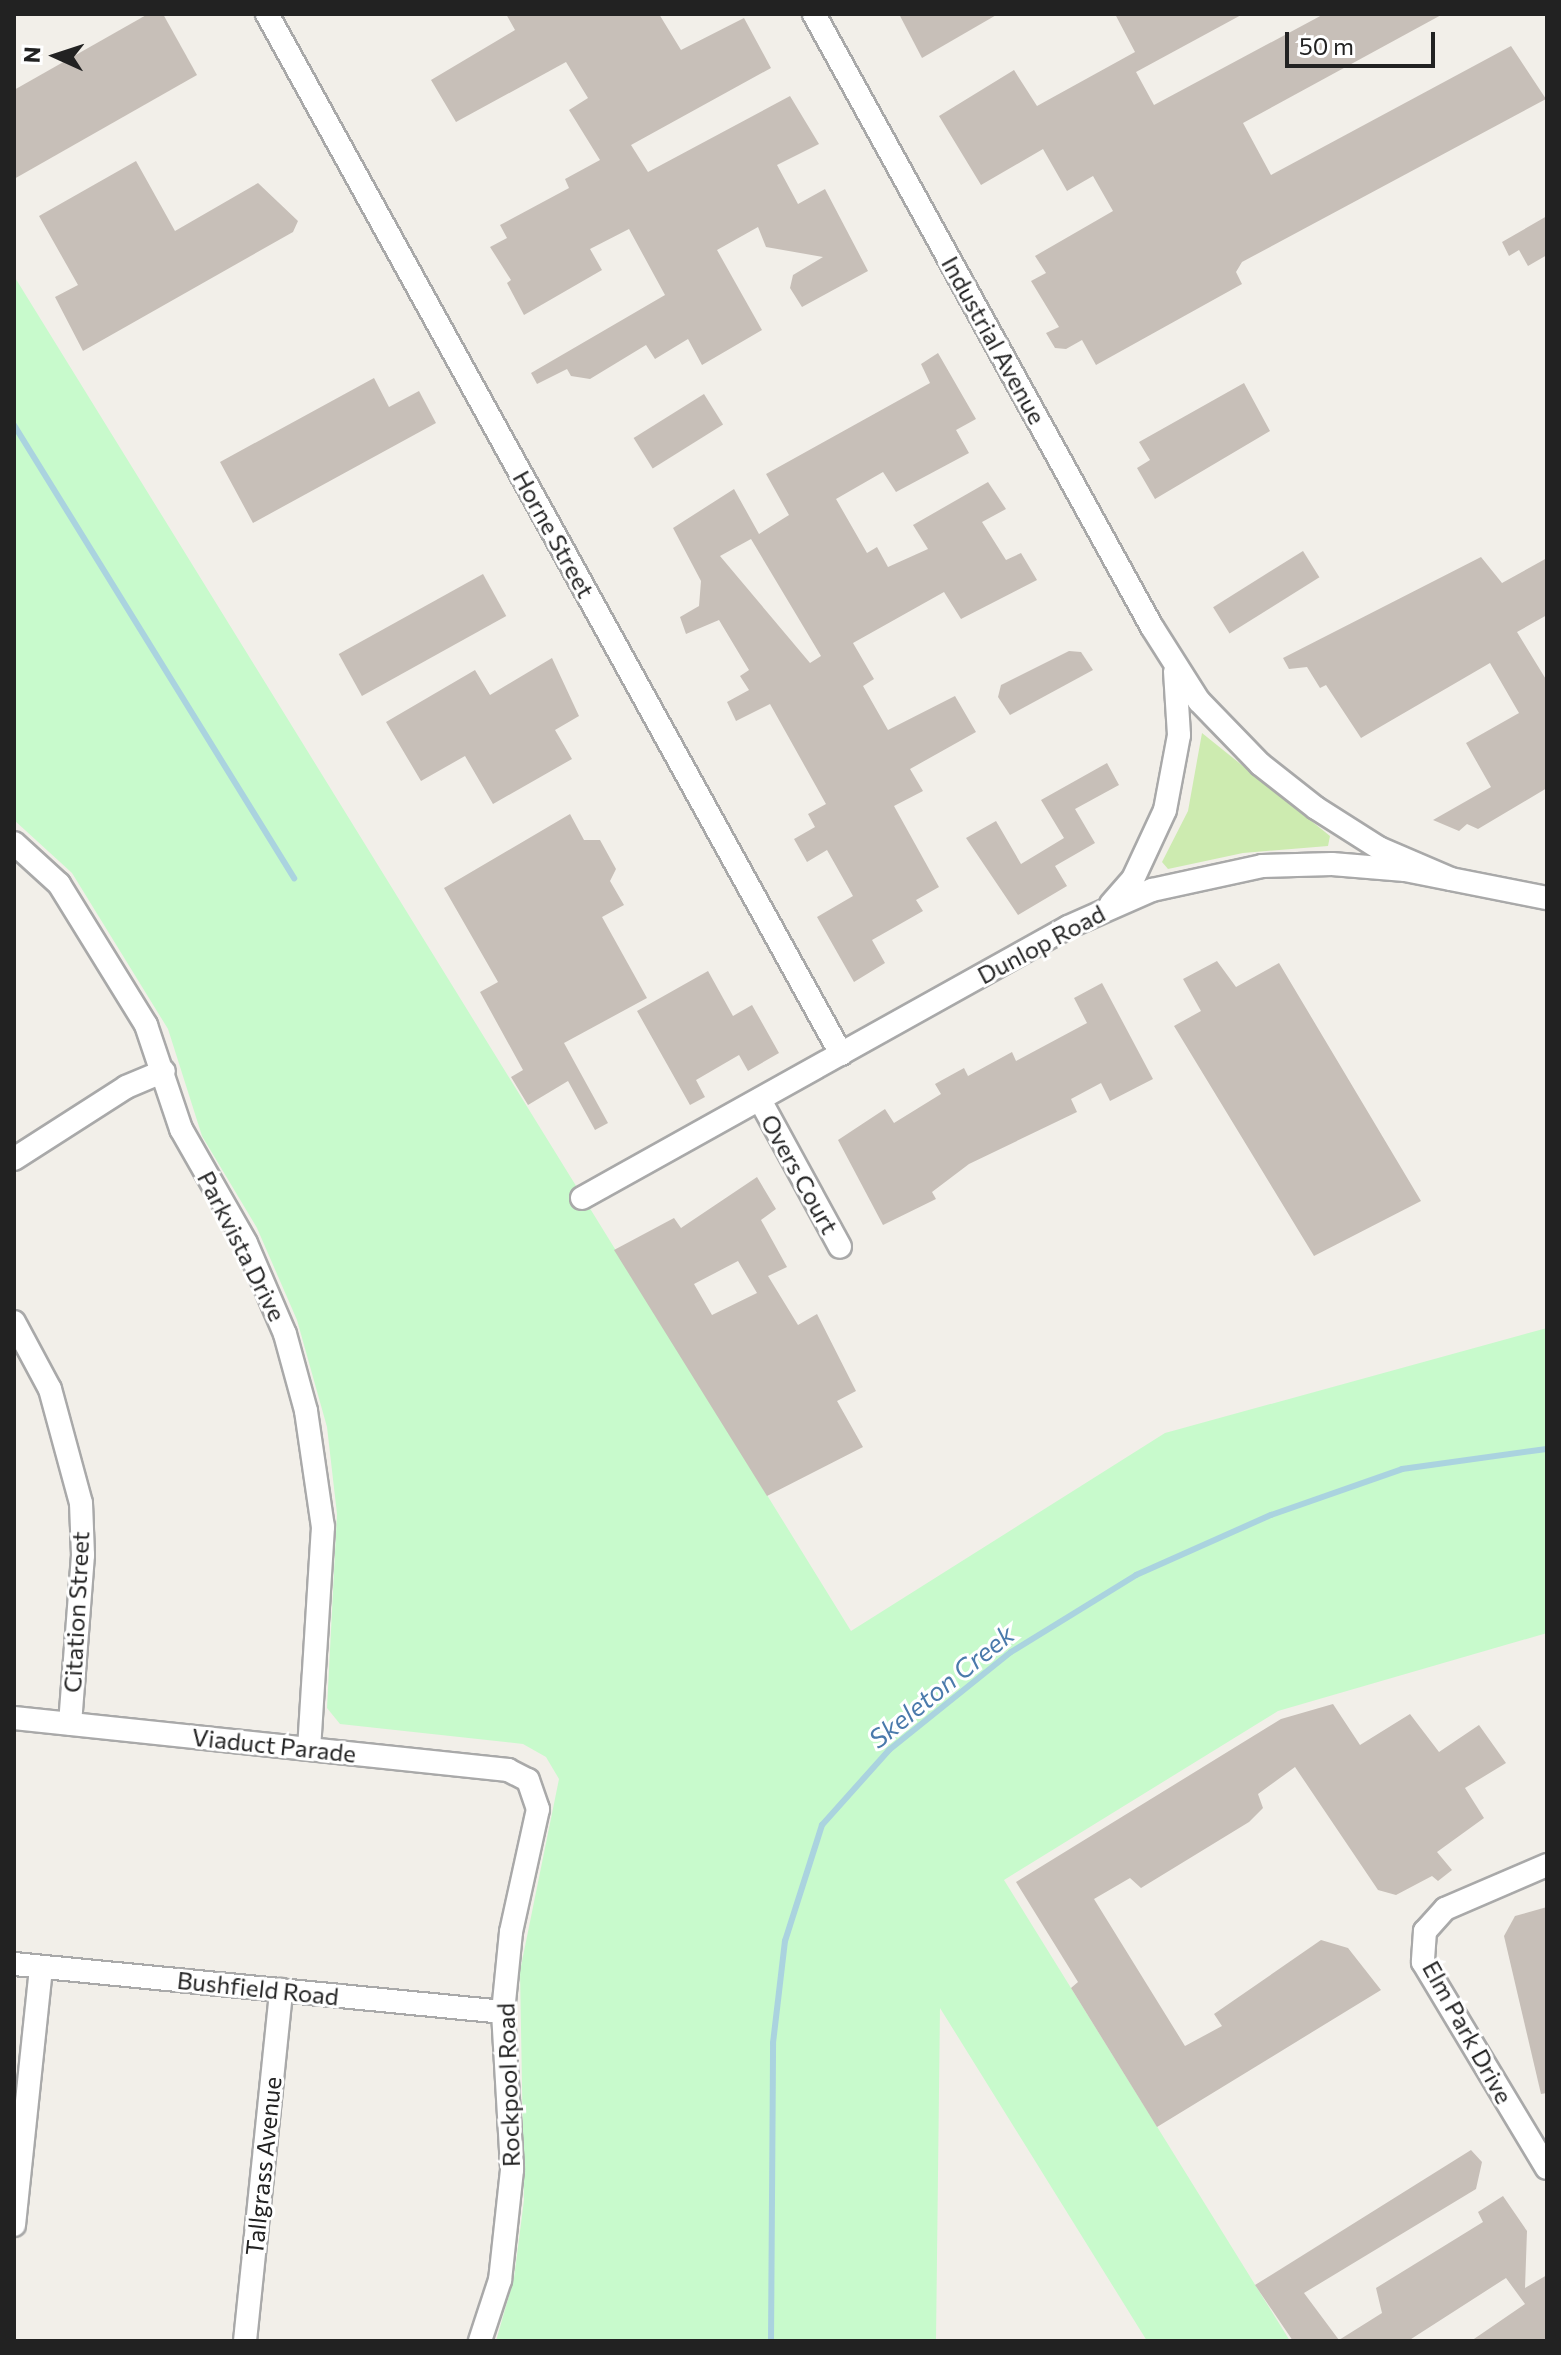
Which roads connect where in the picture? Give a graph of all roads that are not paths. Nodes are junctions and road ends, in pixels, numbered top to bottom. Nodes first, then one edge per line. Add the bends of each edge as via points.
1 (267, 14) edge
2 (814, 14) edge
3 (1174, 665) junction
4 (17, 853) edge
5 (1451, 879) junction
6 (1547, 898) edge
7 (1107, 908) junction
8 (841, 1054) junction
9 (164, 1071) junction
10 (760, 1100) junction
11 (14, 1159) edge
12 (582, 1198) dead end
13 (840, 1247) dead end
14 (14, 1322) edge
15 (14, 1718) edge
16 (70, 1724) junction
17 (309, 1749) junction
18 (530, 1782) joint
19 (1547, 1865) edge
20 (14, 1964) edge
21 (41, 1967) junction
22 (281, 1990) junction
23 (503, 2012) junction
24 (1547, 2168) edge
25 (14, 2225) edge
26 (245, 2341) edge
27 (480, 2341) edge

1 - 8 street, Horne Street
2 - 3 street, Industrial Avenue
3 - 5 street, Industrial Avenue via 1199,701 1291,790 1379,848
3 - 7 street, Industrial Avenue via 1180,699 1176,771 1153,841 1133,879
4 - 9 street, Parkvista Drive via 47,868 91,933 146,1025
5 - 6 street, Dunlop Road
5 - 7 street, Dunlop Road via 1375,865 1294,864 1209,877
7 - 8 street, Dunlop Road
8 - 10 street, Dunlop Road
9 - 11 street via 126,1087
9 - 17 street, Parkvista Drive via 187,1142 271,1298 306,1411 324,1556
10 - 12 street, Dunlop Road
10 - 13 street, Overs Court
14 - 16 street, Citation Street via 50,1389 81,1503 82,1582
15 - 16 street, Viaduct Parade
16 - 17 street, Viaduct Parade
17 - 18 street, Viaduct Parade via 508,1770
18 - 23 street, Rockpool Road via 538,1809 511,1932
19 - 24 street, Elm Park Drive via 1445,1909 1425,1931 1423,1962
20 - 21 street, Bushfield Road
21 - 22 street, Bushfield Road
21 - 25 street
22 - 23 street, Bushfield Road
22 - 26 street, Tallgrass Avenue
23 - 27 street, Rockpool Road via 512,2170 500,2280

